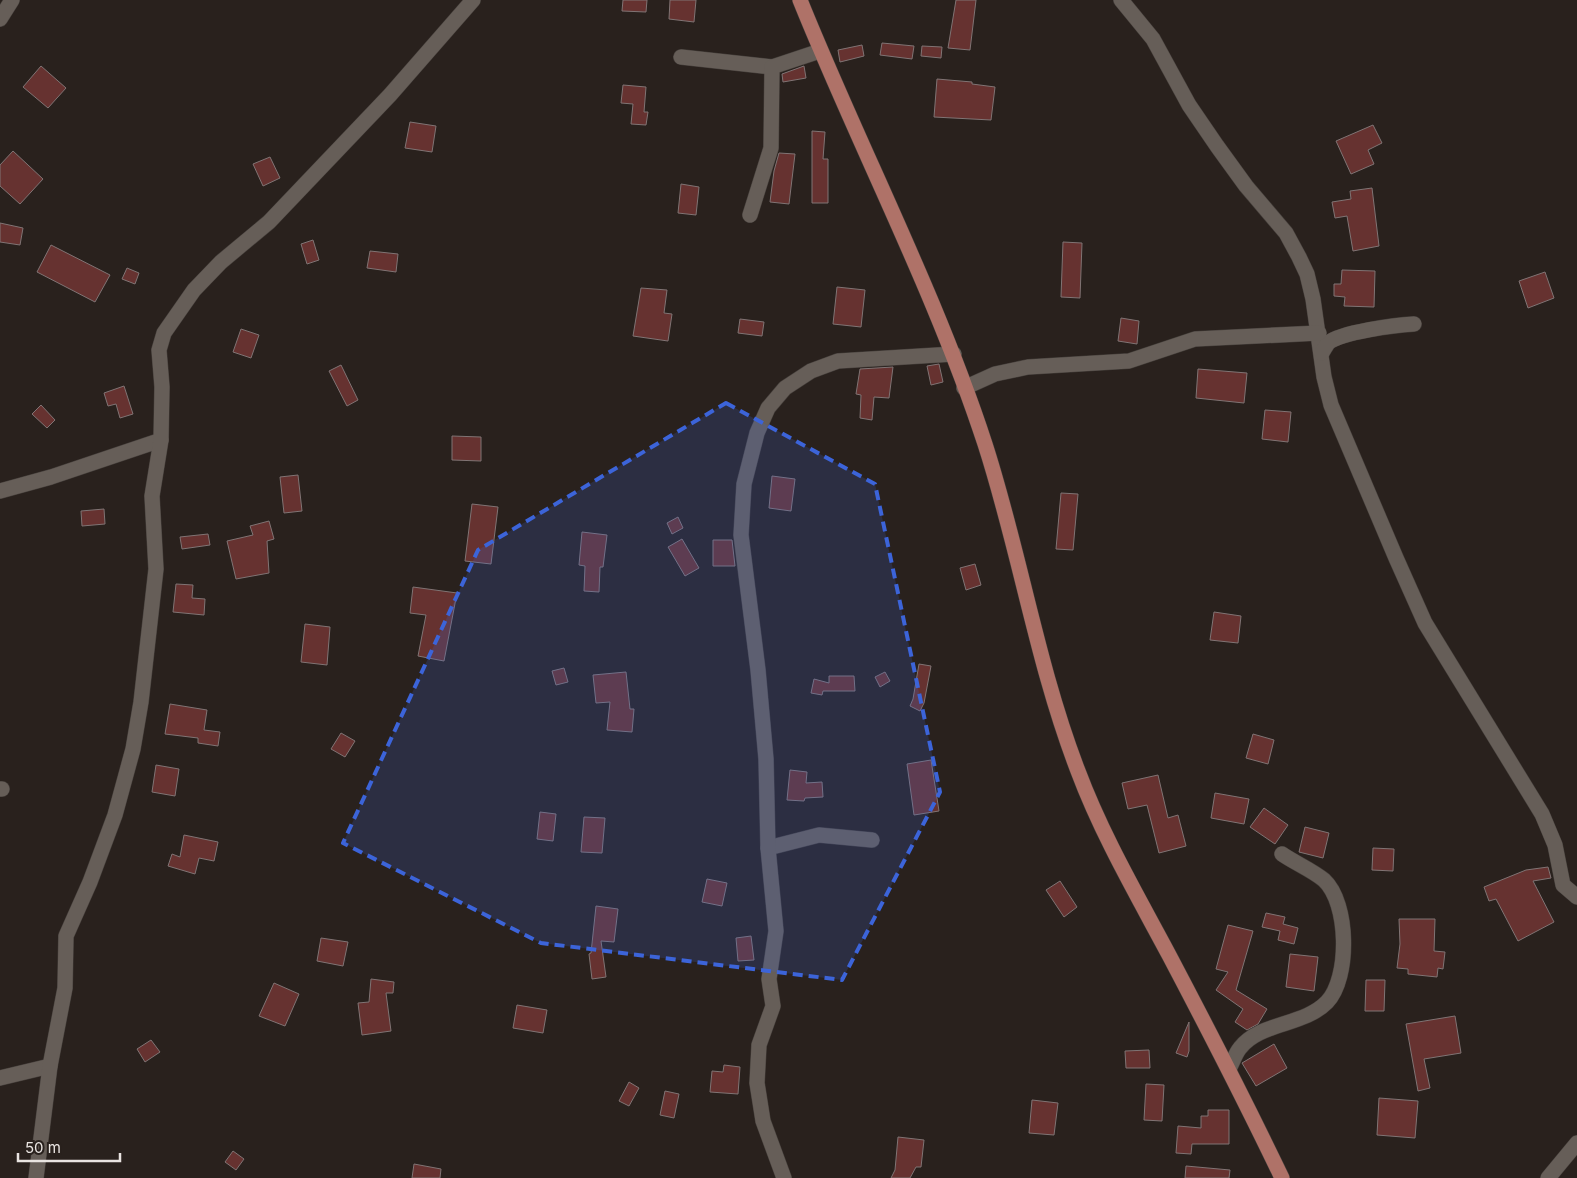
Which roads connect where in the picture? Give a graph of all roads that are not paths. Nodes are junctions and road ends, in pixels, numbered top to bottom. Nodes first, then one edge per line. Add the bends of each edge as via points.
1 (12, 0) edge
2 (473, 0) edge
3 (800, 0) edge
4 (1121, 0) edge
5 (0, 19) edge
6 (820, 51) junction
7 (681, 57) dead end
8 (772, 67) junction
9 (750, 215) dead end
10 (1414, 324) dead end
11 (1319, 333) junction
12 (954, 354) junction
13 (1322, 354) junction
14 (964, 388) junction
15 (161, 440) junction
16 (0, 491) edge
17 (872, 840) dead end
18 (768, 848) junction
19 (1282, 854) dead end
20 (1577, 897) edge
21 (50, 1066) junction
22 (1229, 1069) junction
23 (0, 1078) edge
24 (1577, 1143) edge
25 (36, 1178) edge
26 (784, 1178) edge
27 (1282, 1178) edge
28 (1548, 1178) edge

1 - 5 street
2 - 15 street via 390,95 269,222 221,262 174,316 159,350
3 - 6 main road
4 - 11 street via 1153,39 1189,105 1217,146 1286,233 1307,274
6 - 8 street
6 - 12 main road
7 - 8 street
8 - 9 street via 771,148
10 - 13 street via 1357,333 1328,343
11 - 13 street
11 - 14 street via 1195,339 1129,361 1028,367 995,374
12 - 14 main road
12 - 18 street via 838,361 810,371 785,388 768,408 757,433 744,484 741,535 766,759
13 - 20 street via 1331,404 1425,623 1542,814 1554,845 1563,885
14 - 22 main road via 985,443 1058,717 1078,773 1141,903
15 - 16 street
15 - 21 street via 152,496 155,577 133,749 115,815 66,936 65,988
17 - 18 street via 819,835
18 - 26 street via 776,930 770,979 773,1006 759,1045 756,1083 763,1121
19 - 22 street via 1324,880 1336,896 1341,913 1342,966 1328,1001 1313,1013 1262,1033 1240,1048
21 - 23 street
21 - 25 street
22 - 27 main road
24 - 28 street

